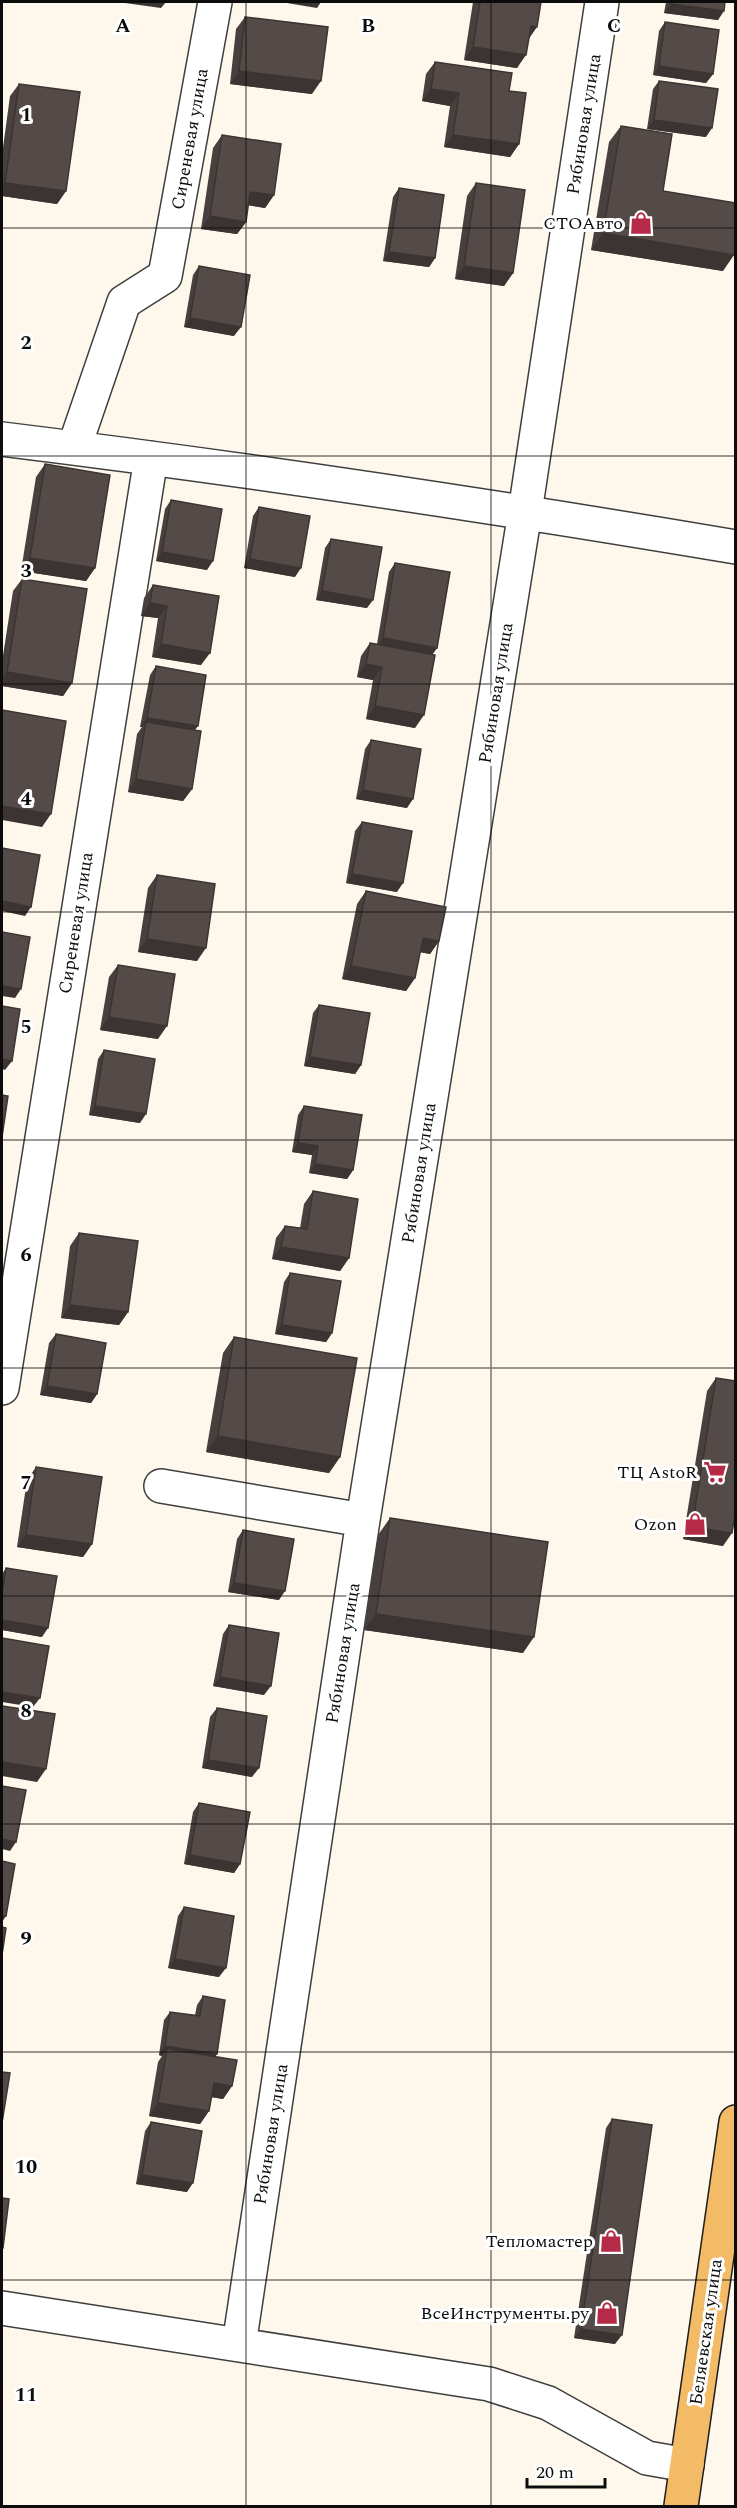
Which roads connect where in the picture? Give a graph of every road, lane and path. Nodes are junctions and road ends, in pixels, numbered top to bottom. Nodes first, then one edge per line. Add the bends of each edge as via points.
1 (215, 2) edge
2 (602, 2) edge
3 (2, 439) edge
4 (74, 448) junction
5 (151, 458) junction
6 (525, 512) junction
7 (735, 547) edge
8 (2, 1388) edge
9 (161, 1486) dead end
10 (363, 1520) junction
11 (735, 2122) edge
12 (2, 2308) edge
13 (239, 2345) junction
14 (687, 2465) junction
15 (681, 2506) edge

1 - 4 street, Сиреневая улица via 165,276 124,302
2 - 6 street, Рябиновая улица
3 - 4 street
4 - 5 street
5 - 6 street
5 - 8 street, Сиреневая улица
6 - 7 street
6 - 10 street, Рябиновая улица
9 - 10 street
10 - 13 street, Рябиновая улица
11 - 14 main road, Беляевская улица
12 - 13 street
13 - 14 street via 489,2384 548,2403 646,2458
14 - 15 main road, Беляевская улица

